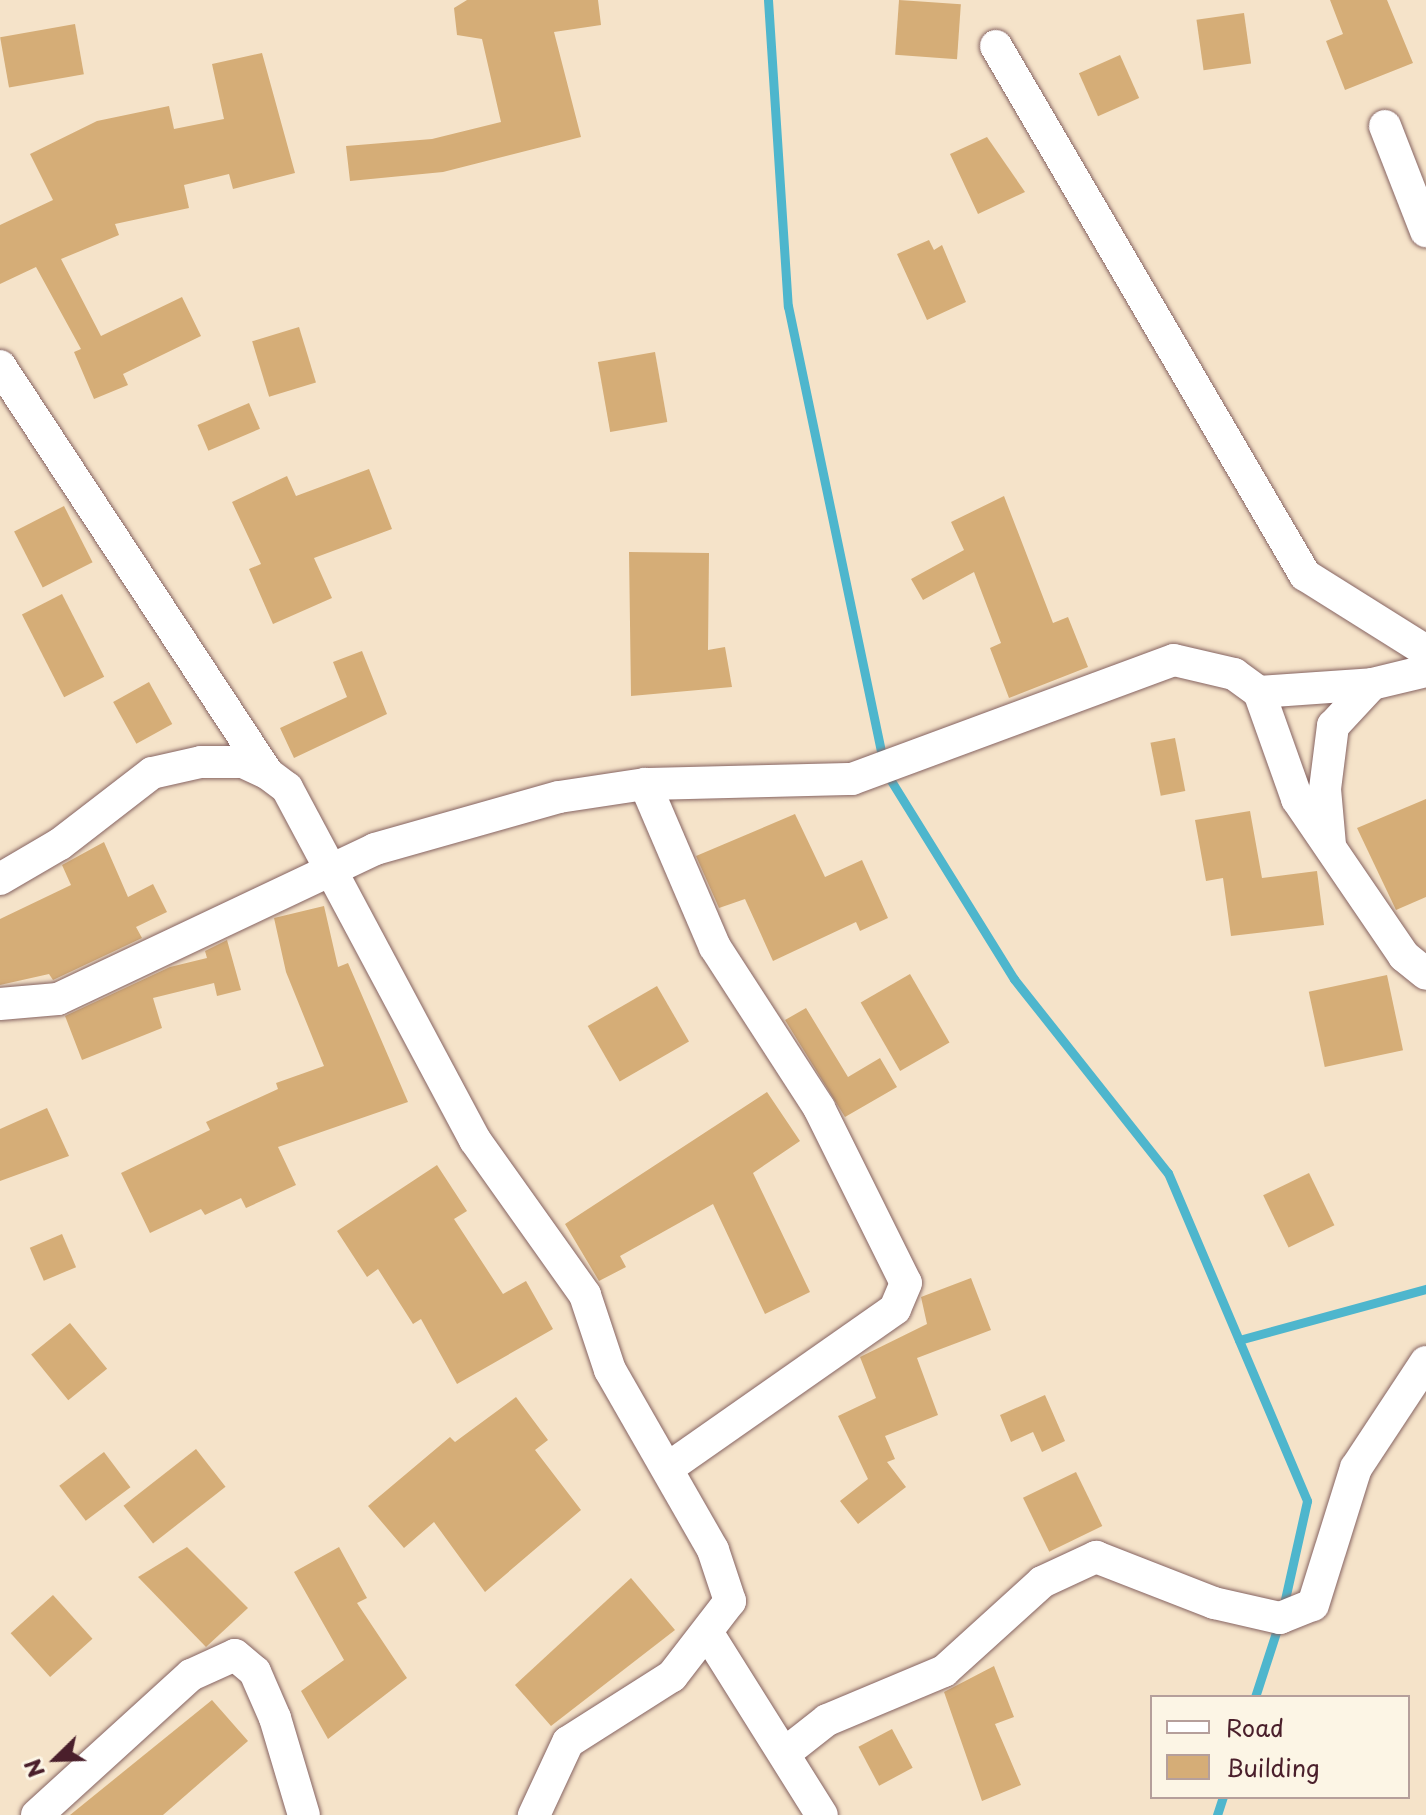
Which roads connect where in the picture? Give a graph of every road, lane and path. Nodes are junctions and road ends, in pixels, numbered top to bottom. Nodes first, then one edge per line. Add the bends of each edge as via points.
1 (996, 46) dead end
2 (1385, 126) dead end
3 (1426, 231) edge
4 (0, 366) edge
5 (1426, 651) edge
6 (1426, 671) edge
7 (1372, 684) junction
8 (1259, 692) junction
9 (267, 773) junction
10 (645, 784) junction
11 (1330, 845) junction
12 (331, 869) junction
13 (0, 879) edge
14 (1426, 974) edge
15 (0, 1004) edge
16 (1426, 1362) edge
17 (669, 1467) junction
18 (707, 1632) junction
19 (785, 1753) junction
20 (37, 1815) edge
21 (304, 1815) edge
22 (534, 1815) edge
23 (822, 1815) edge

1 - 5 street via 1305,575
2 - 3 street
4 - 9 street
6 - 7 street
7 - 8 street
7 - 11 street via 1333,726 1325,789
8 - 10 street via 1234,674 1174,660 885,771 803,783
8 - 11 street via 1297,799
9 - 12 street via 287,788
9 - 13 street via 215,762 152,773 60,844
10 - 12 street via 559,797
10 - 17 street via 715,947 819,1108 906,1283 895,1309
11 - 14 street via 1404,956
12 - 15 street via 58,999
12 - 17 street via 475,1140 585,1295 610,1370
16 - 19 street via 1356,1468 1313,1605 1280,1618 1214,1603 1096,1557 1042,1582 944,1671 827,1720
17 - 18 street via 727,1583 728,1611
18 - 19 street
18 - 22 street via 672,1676 568,1742
19 - 23 street
20 - 21 street via 191,1675 235,1655 255,1672 275,1718

